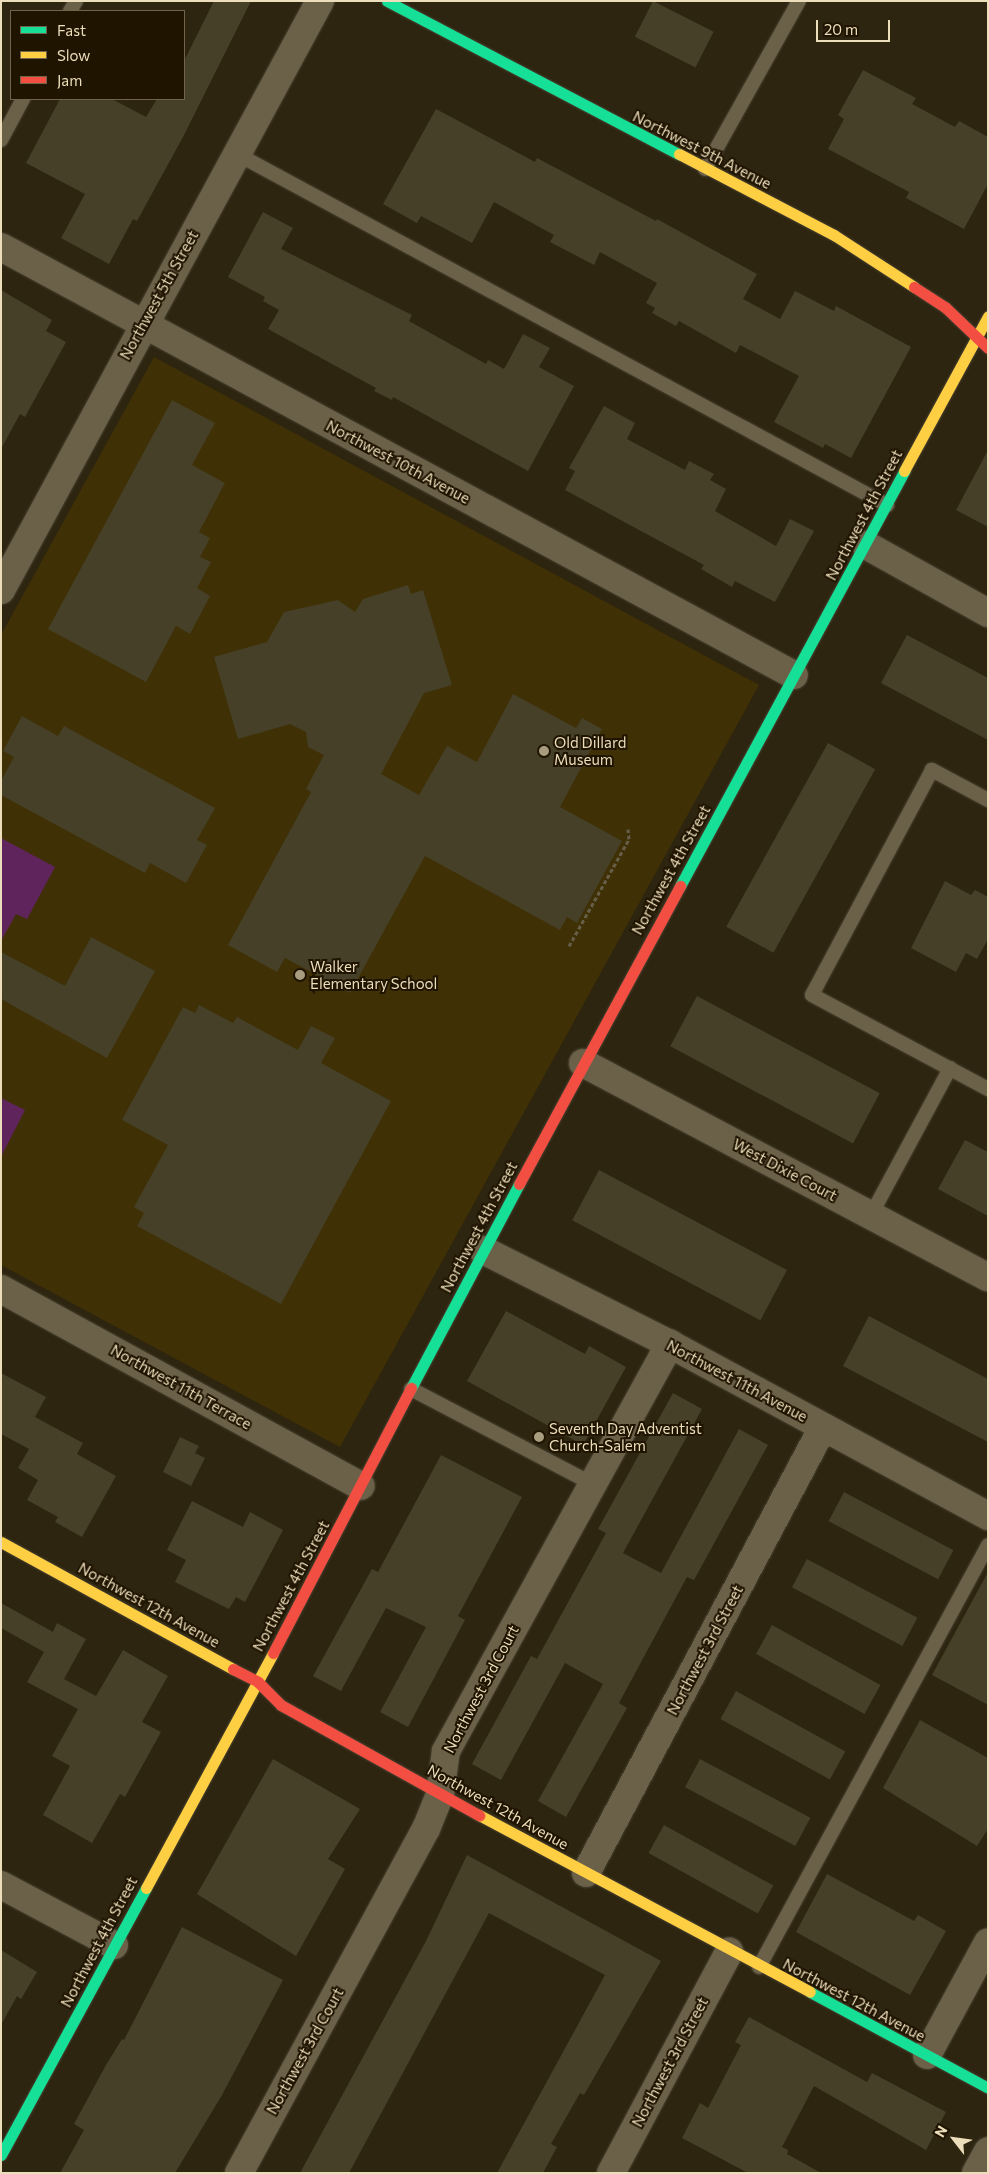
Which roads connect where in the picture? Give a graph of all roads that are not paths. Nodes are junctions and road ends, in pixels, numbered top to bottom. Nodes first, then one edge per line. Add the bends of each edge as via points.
1 (320, 1) edge
2 (387, 1) edge
3 (799, 1) edge
4 (22, 100) edge
5 (1, 140) edge
6 (236, 154) junction
7 (705, 169) junction
8 (1, 247) edge
9 (988, 316) edge
10 (143, 324) junction
11 (977, 336) junction
12 (988, 348) edge
13 (887, 505) junction
14 (866, 545) junction
15 (1, 590) edge
16 (988, 613) edge
17 (794, 675) junction
18 (988, 800) edge
19 (583, 1063) junction
20 (950, 1068) junction
21 (988, 1089) edge
22 (870, 1215) junction
23 (483, 1250) junction
24 (988, 1277) edge
25 (1, 1289) edge
26 (670, 1344) junction
27 (411, 1389) junction
28 (824, 1428) junction
29 (593, 1484) junction
30 (361, 1486) junction
31 (988, 1516) edge
32 (1, 1542) edge
33 (988, 1546) edge
34 (258, 1682) junction
35 (440, 1794) junction
36 (586, 1874) junction
37 (1, 1885) edge
38 (988, 1942) edge
39 (114, 1945) junction
40 (730, 1952) junction
41 (759, 1967) junction
42 (927, 2055) junction
43 (988, 2088) edge
44 (988, 2152) edge
45 (1, 2155) edge
46 (238, 2173) edge
47 (611, 2173) edge
48 (976, 2173) edge

1 - 6 street, Northwest 5th Street
2 - 7 street, Northwest 9th Avenue
3 - 7 lane
4 - 5 lane
6 - 10 street, Northwest 5th Street
6 - 13 lane
7 - 11 street, Northwest 9th Avenue via 834,235 945,307
8 - 10 street, Northwest 10th Avenue
9 - 11 street, Northwest 4th Street
10 - 15 street, Northwest 5th Street
10 - 17 street, Northwest 10th Avenue
11 - 12 street, Northwest 9th Avenue
11 - 13 street, Northwest 4th Street
13 - 14 street, Northwest 4th Street
14 - 16 street
14 - 17 street, Northwest 4th Street
17 - 19 street, Northwest 4th Street
18 - 20 lane via 932,770 812,995
19 - 22 street, West Dixie Court
19 - 23 street, Northwest 4th Street
20 - 21 lane
20 - 22 lane
22 - 24 street, West Dixie Court
23 - 26 street, Northwest 11th Avenue
23 - 27 street, Northwest 4th Street
25 - 30 street, Northwest 11th Terrace
26 - 28 street, Northwest 11th Avenue
26 - 29 street, Northwest 3rd Court
27 - 29 lane
27 - 30 street, Northwest 4th Street
28 - 31 street, Northwest 11th Avenue
28 - 36 street, Northwest 3rd Street
29 - 35 street, Northwest 3rd Court via 446,1751
30 - 34 street, Northwest 4th Street
32 - 34 street, Northwest 12th Avenue
33 - 41 lane
34 - 35 street, Northwest 12th Avenue via 280,1705
34 - 39 street, Northwest 4th Street
35 - 36 street, Northwest 12th Avenue
35 - 46 street, Northwest 3rd Court via 426,1829
36 - 40 street, Northwest 12th Avenue
37 - 39 street
38 - 42 street
39 - 45 street, Northwest 4th Street
40 - 41 street, Northwest 12th Avenue
40 - 47 street, Northwest 3rd Street
41 - 42 street, Northwest 12th Avenue
42 - 43 street, Northwest 12th Avenue
44 - 48 street

